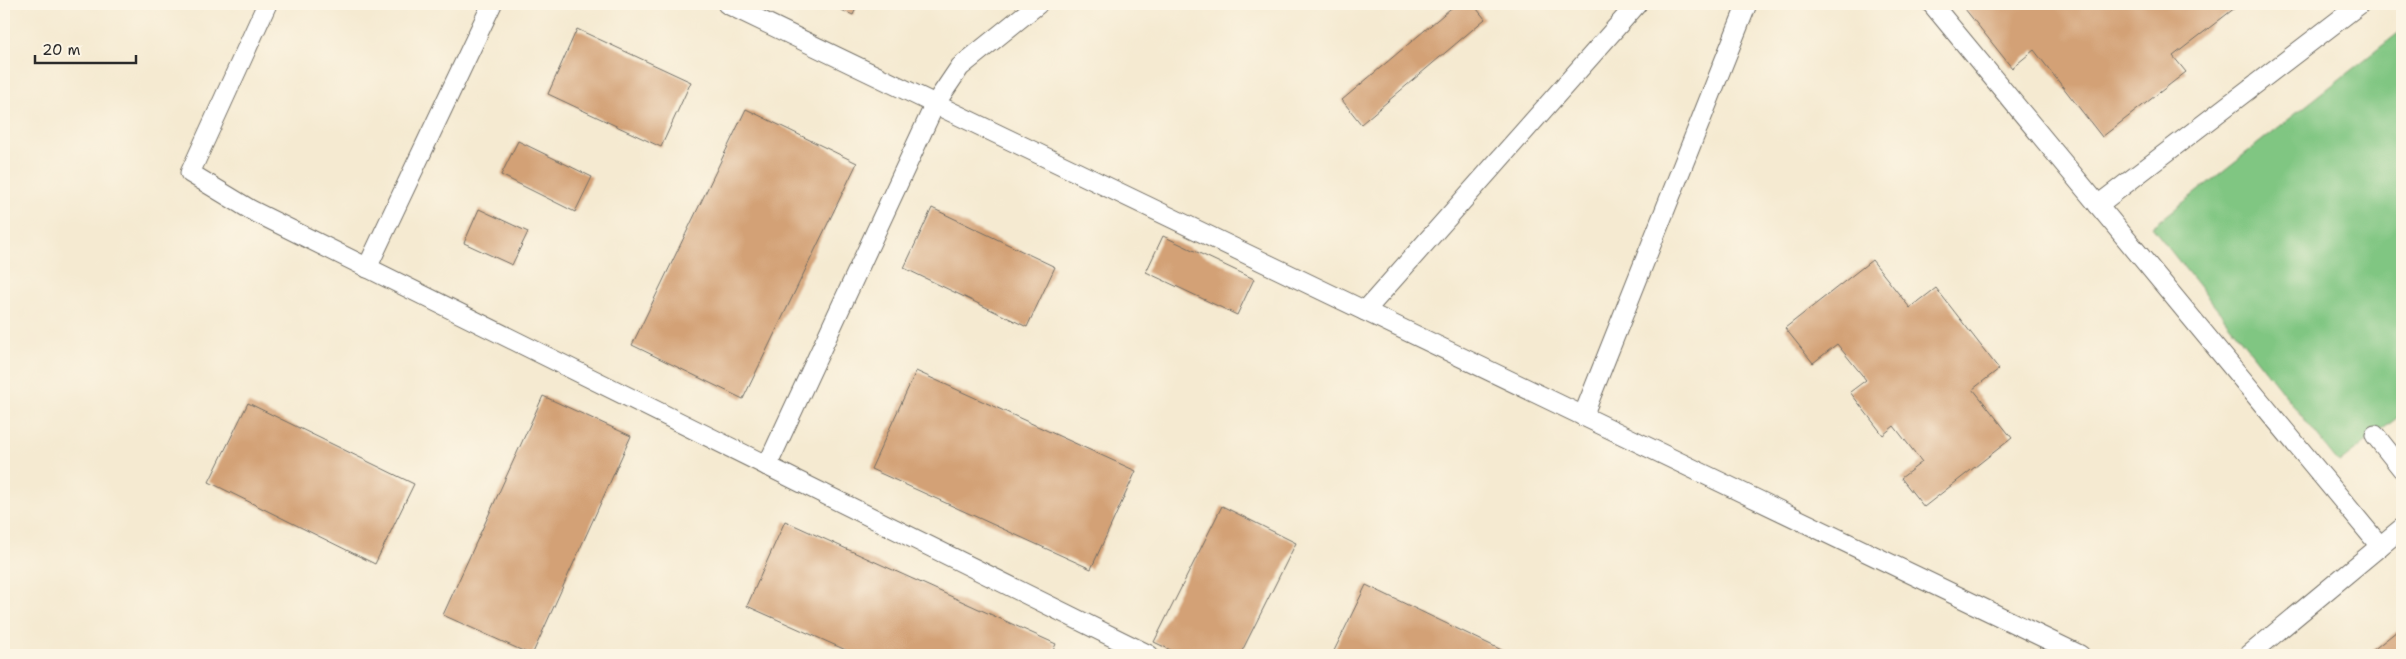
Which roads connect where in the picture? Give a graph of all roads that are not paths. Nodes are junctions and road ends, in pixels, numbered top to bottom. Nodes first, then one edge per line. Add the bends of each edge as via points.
1 (267, 4) edge
2 (492, 4) edge
3 (727, 4) edge
4 (1038, 4) edge
5 (1637, 4) edge
6 (1747, 4) edge
7 (1932, 4) edge
8 (2360, 4) edge
9 (934, 104) junction
10 (2098, 205) junction
11 (368, 268) junction
12 (1365, 311) junction
13 (1583, 416) junction
14 (2375, 435) dead end
15 (767, 466) junction
16 (2402, 469) edge
17 (2402, 528) edge
18 (2380, 546) junction
19 (1149, 655) edge
20 (2080, 655) edge
21 (2249, 655) edge

1 - 11 lane via 190,173 251,210
2 - 11 lane
3 - 9 lane
4 - 9 lane via 960,67
5 - 12 lane
6 - 13 lane
7 - 10 lane
8 - 10 lane
9 - 12 lane
9 - 15 lane
10 - 18 lane
11 - 15 lane
12 - 13 lane
13 - 20 lane
14 - 16 lane
15 - 19 lane
17 - 18 lane
18 - 21 lane

